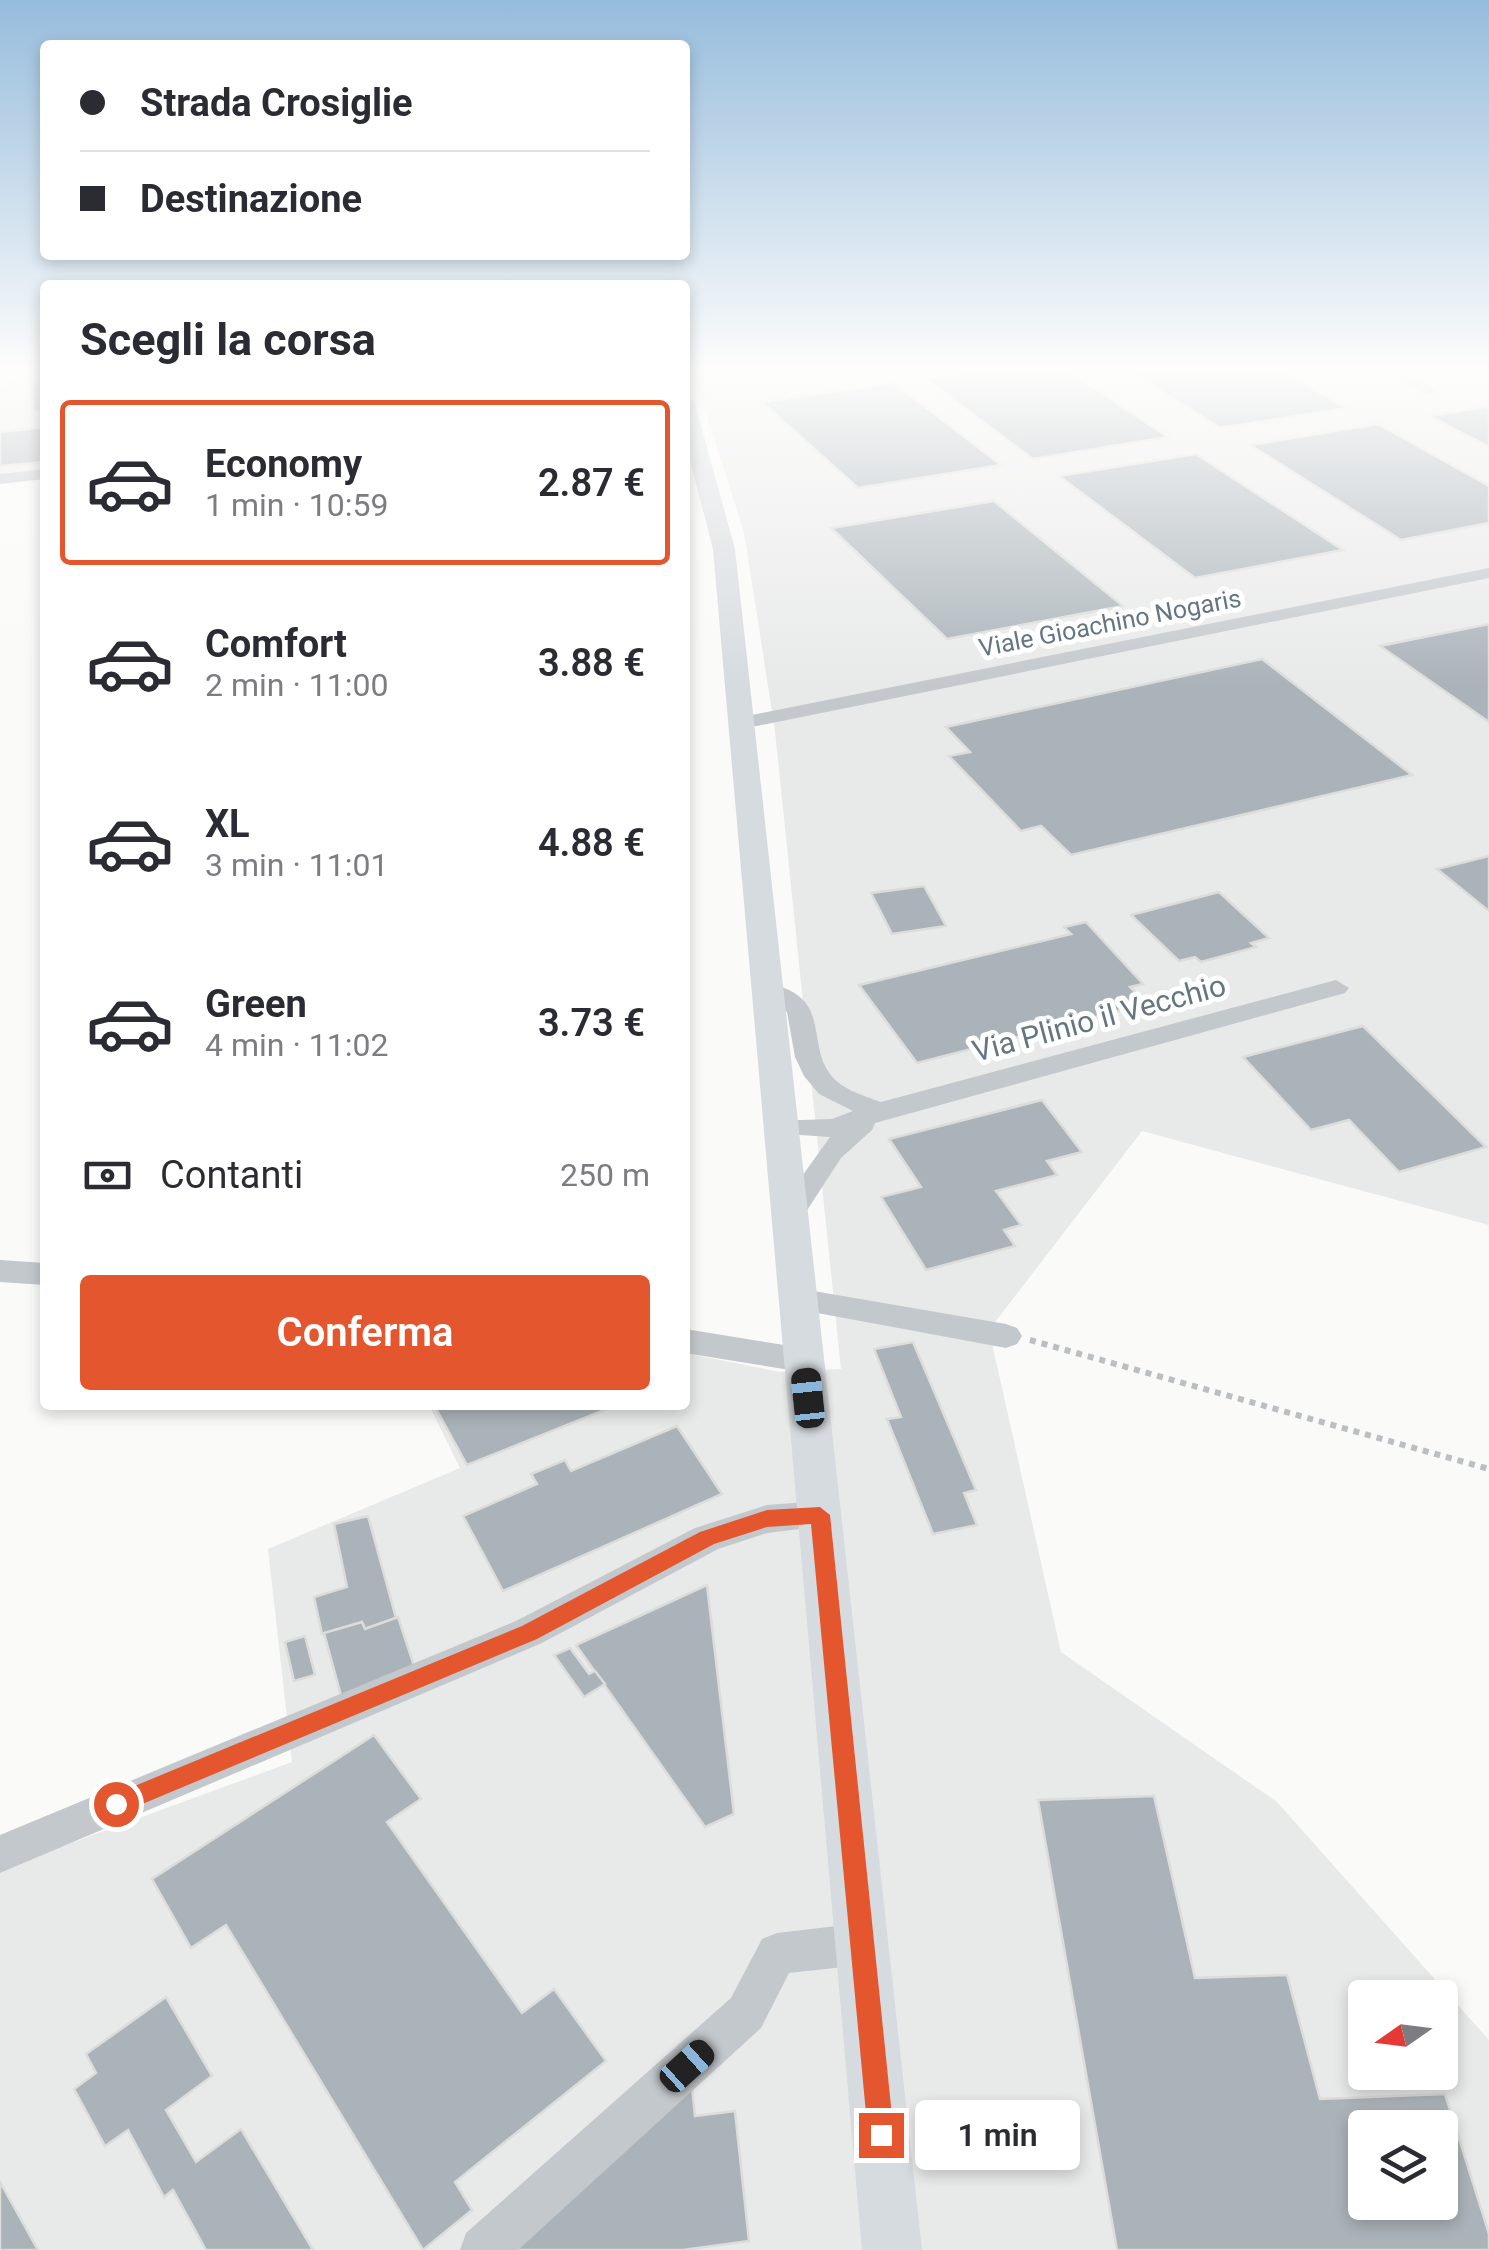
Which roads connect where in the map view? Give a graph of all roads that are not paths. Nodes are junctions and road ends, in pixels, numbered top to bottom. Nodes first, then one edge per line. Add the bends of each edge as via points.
1 (27, 476) edge
2 (704, 476) edge
3 (0, 479) edge
4 (1489, 573) edge
5 (742, 723) junction
6 (1336, 988) dead end
7 (768, 990) junction
8 (878, 1110) junction
9 (781, 1128) junction
10 (790, 1214) junction
11 (0, 1271) edge
12 (40, 1274) edge
13 (796, 1299) junction
14 (1006, 1336) road end
15 (690, 1343) edge
16 (803, 1360) junction
17 (820, 1515) junction
18 (0, 1854) edge
19 (862, 1944) junction
20 (483, 2250) edge
21 (892, 2250) edge

1 - 3 street
2 - 5 main road via 724,549
4 - 5 street, Viale Gioachino Nogaris
5 - 7 main road
6 - 8 street, Via Plinio il Vecchio
7 - 8 street via 801,1010 821,1082
7 - 9 main road
8 - 9 street, Via Plinio il Vecchio via 835,1128
8 - 10 street, Via Plinio il Vecchio via 831,1151
9 - 10 main road
10 - 13 main road
11 - 12 street
13 - 14 street
13 - 16 main road
15 - 16 street
16 - 17 main road
17 - 18 street via 767,1519 707,1538 529,1632
17 - 19 main road
19 - 20 street via 777,1954 746,2013
19 - 21 main road

